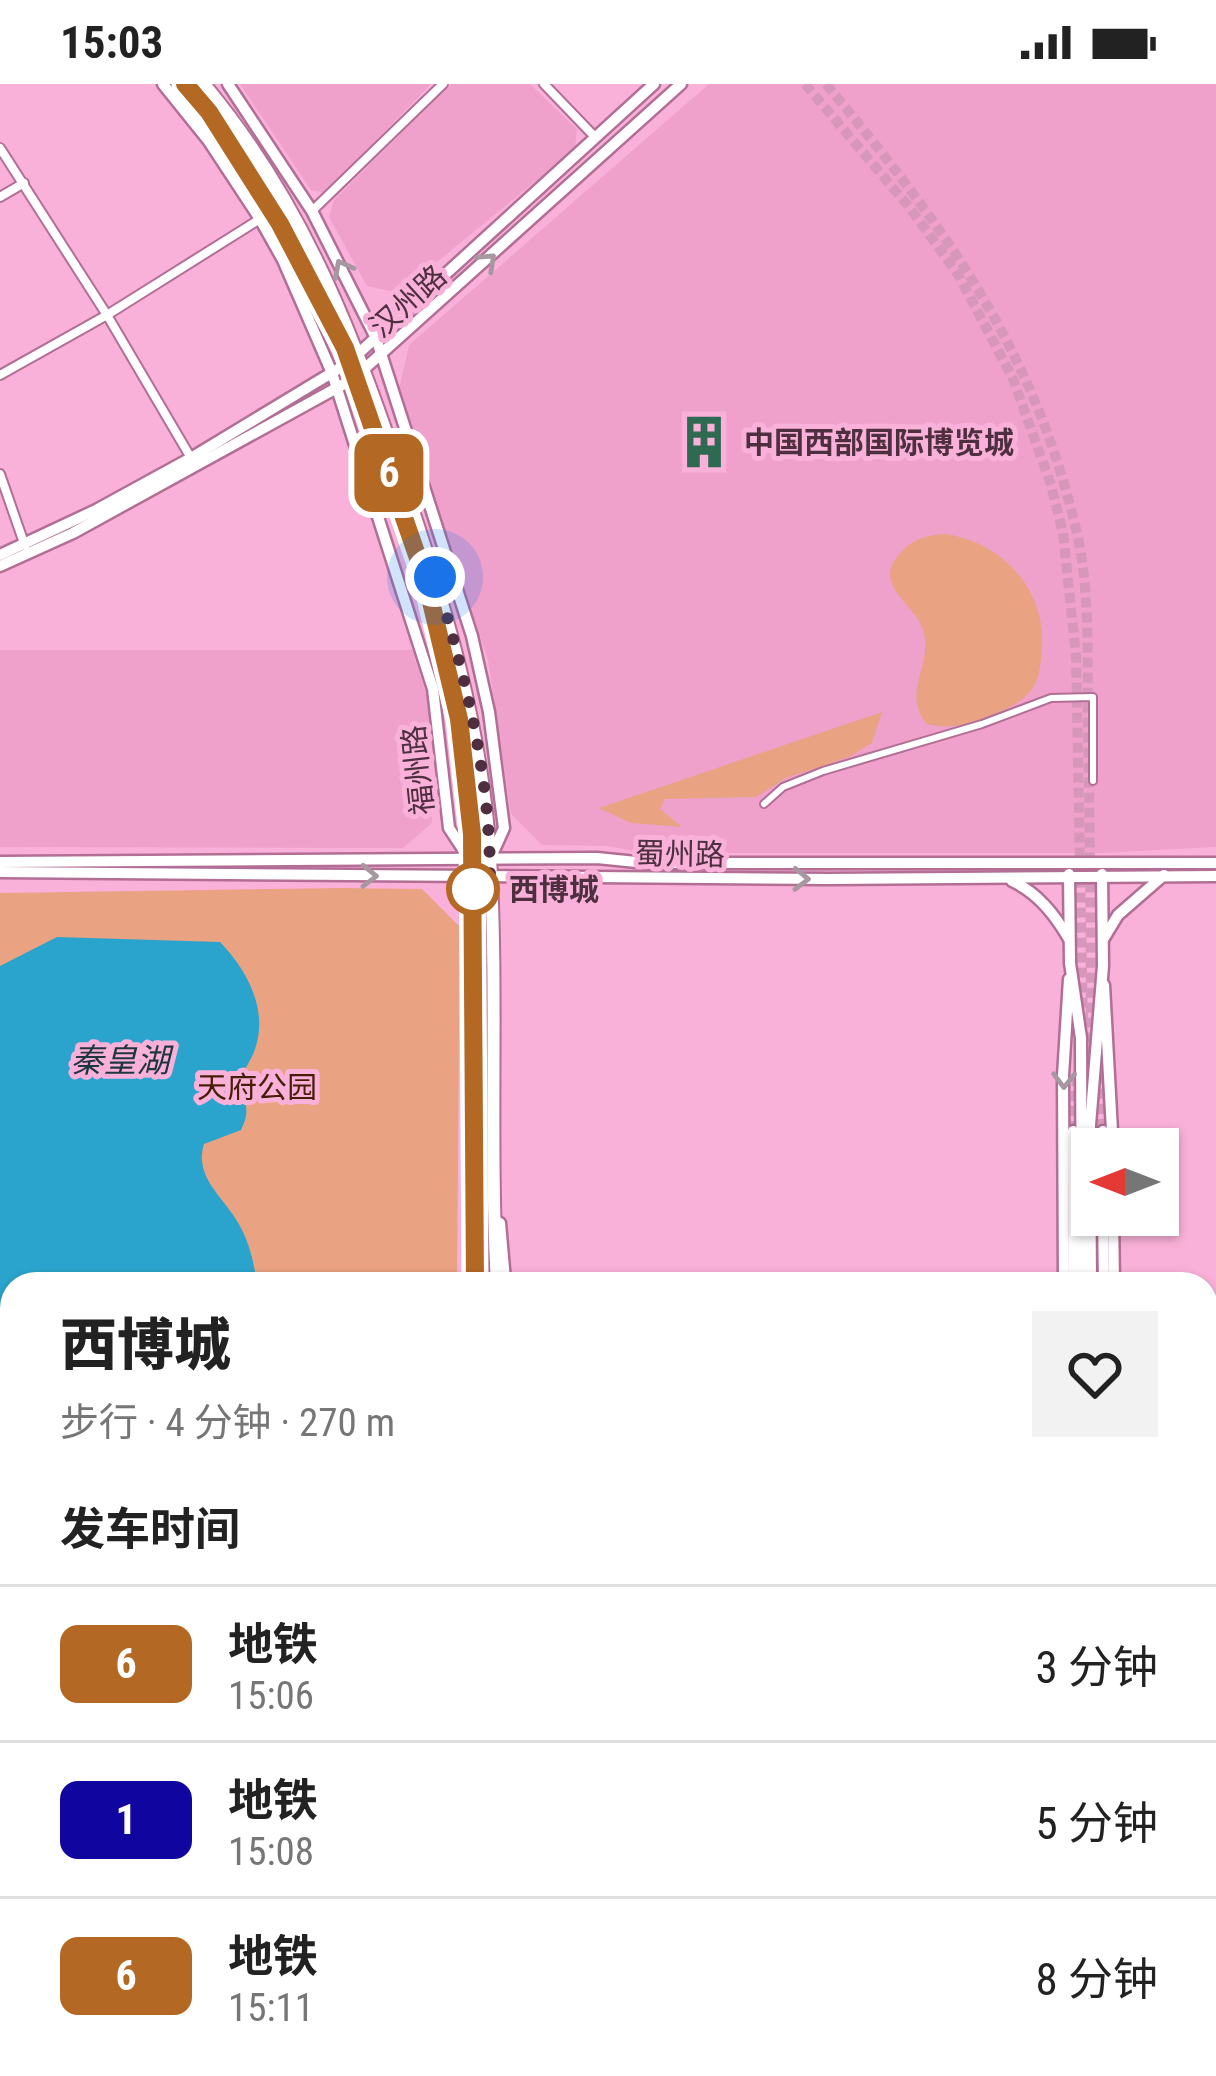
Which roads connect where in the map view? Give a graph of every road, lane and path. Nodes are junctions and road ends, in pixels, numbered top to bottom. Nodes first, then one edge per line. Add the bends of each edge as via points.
1 (163, 84) edge
2 (188, 84) edge
3 (204, 84) edge
4 (228, 84) edge
5 (443, 84) edge
6 (544, 84) edge
7 (654, 84) edge
8 (681, 84) edge
9 (596, 138) junction
10 (0, 148) edge
11 (24, 183) junction
12 (0, 197) edge
13 (312, 211) junction
14 (260, 219) junction
15 (107, 315) junction
16 (376, 338) junction
17 (382, 356) junction
18 (353, 359) junction
19 (332, 373) junction
20 (0, 375) edge
21 (359, 375) junction
22 (337, 389) junction
23 (191, 458) junction
24 (0, 474) edge
25 (27, 550) junction
26 (0, 555) edge
27 (0, 566) edge
28 (1093, 781) dead end
29 (764, 804) dead end
30 (470, 860) junction
31 (490, 860) junction
32 (0, 862) edge
33 (1216, 862) edge
34 (1101, 870) junction
35 (1069, 871) junction
36 (0, 872) edge
37 (1164, 874) junction
38 (470, 876) junction
39 (490, 876) junction
40 (1216, 878) edge
41 (1009, 880) junction
42 (1070, 940) junction
43 (1102, 941) junction
44 (1070, 963) junction
45 (1102, 966) junction
46 (1113, 1128) edge
47 (1079, 1236) edge
48 (1103, 1236) edge
49 (1113, 1236) edge
50 (472, 1272) edge
51 (503, 1272) edge
52 (1064, 1272) edge
53 (1081, 1272) edge
54 (1082, 1272) edge
55 (1083, 1272) edge
56 (1104, 1272) edge
57 (1114, 1272) edge

1 - 14 main road, 福州路
2 - 18 main road, 福州路 via 269,197
3 - 18 main road, 福州路 via 316,252
4 - 13 main road, 福州路
5 - 13 street
6 - 9 street
7 - 9 main road, 汉州路
17 -> 8 main road, 汉州路
9 - 16 main road, 汉州路
10 - 11 street
11 - 12 street
11 - 15 street
16 -> 13 main road, 福州路
14 - 15 street
14 - 19 main road, 福州路
15 - 20 street
15 - 23 street
16 - 17 main road, 福州路
16 - 18 main road, 汉州路
17 - 21 main road, 汉州路
17 - 31 main road, 福州路 via 486,696 504,828
18 - 19 main road, 汉州路
18 - 21 main road, 福州路
19 - 22 main road, 福州路
19 - 23 main road, 汉州路
21 - 22 main road, 汉州路
21 - 30 main road, 福州路 via 450,668
21 - 31 main road, 福州路 via 458,649
22 - 25 main road, 汉州路
22 - 30 main road, 福州路 via 433,689 449,828
23 - 25 main road, 汉州路
24 - 25 street
25 - 26 main road, 汉州路
25 - 27 main road, 汉州路
28 - 29 street via 1093,697 1051,698 823,771
30 - 31 main road, 蜀州路
30 - 32 main road, 蜀州路
30 - 38 main road, 福州路
31 - 35 main road, 蜀州路
31 - 39 main road, 福州路
33 - 34 main road, 蜀州路
34 - 35 main road, 蜀州路
34 - 37 main road, 蜀州路
34 - 43 main road
35 - 41 main road, 蜀州路
35 - 42 main road
36 -> 38 main road, 蜀州路
37 - 40 main road, 蜀州路
37 - 43 main road
38 - 39 main road, 蜀州路
38 - 50 main road, 福州路
39 -> 41 main road, 蜀州路
39 - 51 main road, 福州路
41 - 42 main road via 1028,889
42 - 44 main road
43 - 45 main road
44 -> 52 main road
44 - 54 main road via 1081,1038
45 - 46 main road
45 - 55 main road
47 - 53 main road
48 - 56 main road
49 - 57 main road

